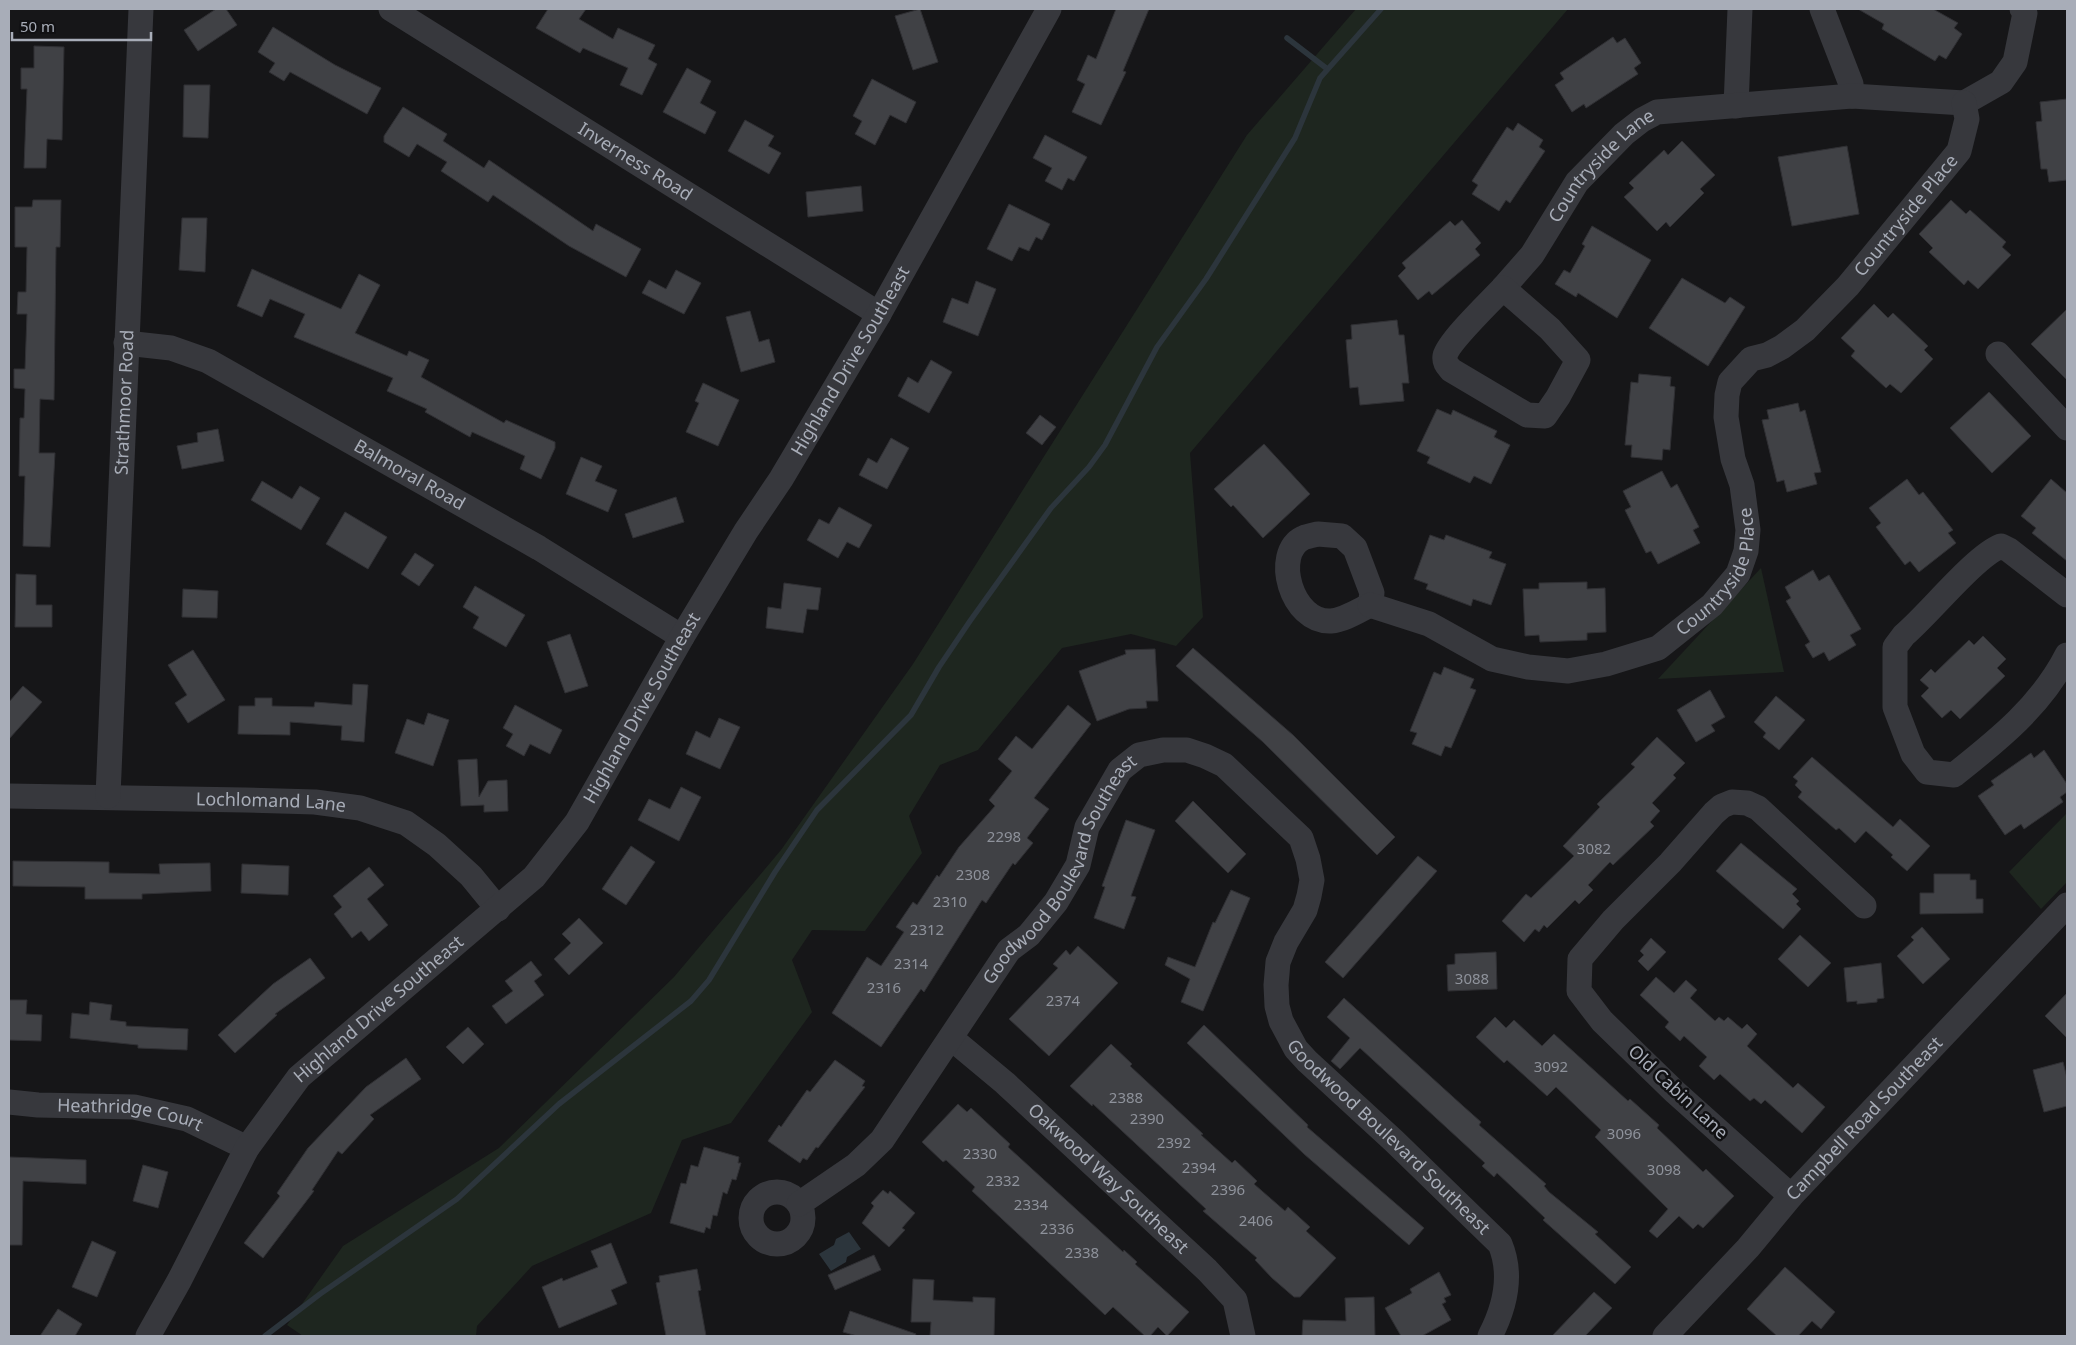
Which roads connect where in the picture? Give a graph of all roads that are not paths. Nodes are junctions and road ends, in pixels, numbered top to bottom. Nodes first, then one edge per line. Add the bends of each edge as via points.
1 (141, 9) edge
2 (391, 9) edge
3 (1047, 9) edge
4 (1740, 9) edge
5 (1822, 9) edge
6 (2022, 9) edge
7 (1852, 96) junction
8 (1964, 103) junction
9 (1736, 106) junction
10 (1503, 288) junction
11 (879, 314) junction
12 (126, 343) junction
13 (1998, 354) dead end
14 (2067, 428) edge
15 (2067, 595) edge
16 (1370, 605) dead end
17 (682, 637) junction
18 (2067, 656) edge
19 (9, 796) edge
20 (108, 796) junction
21 (2067, 905) edge
22 (1864, 906) dead end
23 (498, 908) junction
24 (951, 1038) junction
25 (9, 1102) edge
26 (247, 1148) junction
27 (1791, 1196) junction
28 (799, 1204) dead end
29 (148, 1336) edge
30 (1242, 1336) edge
31 (1490, 1336) edge
32 (1664, 1336) edge

1 - 12 street, Strathmoor Road
2 - 11 street, Inverness Road
3 - 11 street, Highland Drive Southeast
4 - 9 street
5 - 7 street via 1851,84
6 - 8 street via 2025,13 2015,62 2001,82
7 - 8 street, Countryside Lane
7 - 9 street, Countryside Lane
8 - 16 street, Countryside Place via 1968,119 1959,150 1848,286 1804,330 1782,347 1751,359 1730,382 1726,417 1733,459 1742,485 1748,530 1746,551 1738,574 1712,605 1658,648 1606,664 1568,671 1528,667 1492,658 1429,624
9 - 10 street, Countryside Lane via 1657,112 1642,120 1577,182 1532,255
10 - 10 street, Countryside Lane via 1445,354 1445,364 1527,415 1544,416 1578,360 1550,329
11 - 17 street, Highland Drive Southeast via 786,472
12 - 17 street, Balmoral Road via 172,348 208,361 539,548
12 - 20 street, Strathmoor Road
13 - 14 street
15 - 18 street via 2001,546 1974,566 1904,635 1895,647 1895,707 1913,754 1927,772 1954,776 2006,734 2055,678
17 - 23 street, Highland Drive Southeast via 577,822 542,869
19 - 20 street, Lochlomand Lane
20 - 23 street, Lochlomand Lane via 315,802 360,808 406,823 437,845 471,876
21 - 27 street, Campbell Road Southeast
22 - 27 street, Old Cabin Lane via 1765,813 1747,803 1738,792 1613,920 1580,958 1569,978 1602,1021 1674,1092
23 - 26 street, Highland Drive Southeast via 299,1077
24 - 28 street, Goodwood Boulevard Southeast via 882,1140 856,1165
24 - 30 street, Oakwood Way Southeast via 1005,1083 1207,1270 1235,1300
24 - 31 street, Goodwood Boulevard Southeast via 1009,950 1030,935 1056,902 1078,865 1087,827 1120,770 1139,754 1162,750 1187,750 1224,765 1301,838 1308,859 1312,880 1307,903 1278,962 1276,1006 1284,1028 1307,1061 1500,1244 1507,1285 1505,1304
25 - 26 street, Heathridge Court via 134,1107 187,1119
26 - 29 street, Highland Drive Southeast via 180,1281
27 - 32 street, Campbell Road Southeast via 1748,1248

